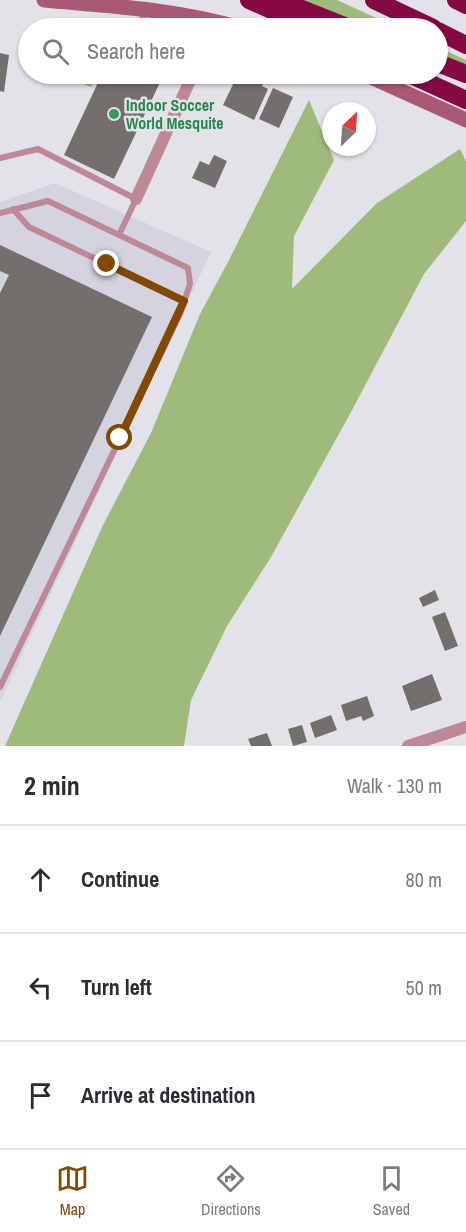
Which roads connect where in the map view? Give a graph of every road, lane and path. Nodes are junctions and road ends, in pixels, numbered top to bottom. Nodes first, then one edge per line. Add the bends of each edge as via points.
1 (44, 0) edge
2 (249, 0) edge
3 (279, 0) edge
4 (374, 0) edge
5 (456, 0) edge
6 (466, 5) edge
7 (143, 9) junction
8 (143, 18) edge
9 (200, 18) edge
10 (290, 18) edge
11 (325, 18) edge
12 (412, 18) edge
13 (448, 36) edge
14 (466, 45) edge
15 (448, 67) edge
16 (466, 74) edge
17 (188, 84) edge
18 (386, 84) edge
19 (431, 84) edge
20 (466, 100) edge
21 (466, 120) edge
22 (0, 158) edge
23 (136, 199) junction
24 (13, 209) junction
25 (0, 213) edge
26 (119, 235) junction
27 (184, 301) junction
28 (0, 687) edge
29 (466, 727) edge
30 (408, 746) edge

1 - 7 main road
2 - 10 highway
3 - 11 highway
4 - 12 highway
5 - 6 highway
7 - 8 lane
7 - 9 main road
13 - 14 highway
15 - 16 highway
17 - 23 street
18 - 21 main road
19 - 20 highway
22 - 23 lane via 38,149
23 - 26 lane
24 - 25 lane
24 - 26 lane via 48,201
24 - 27 lane via 29,227
26 - 27 lane via 188,268 190,284
27 - 28 lane
29 - 30 street

